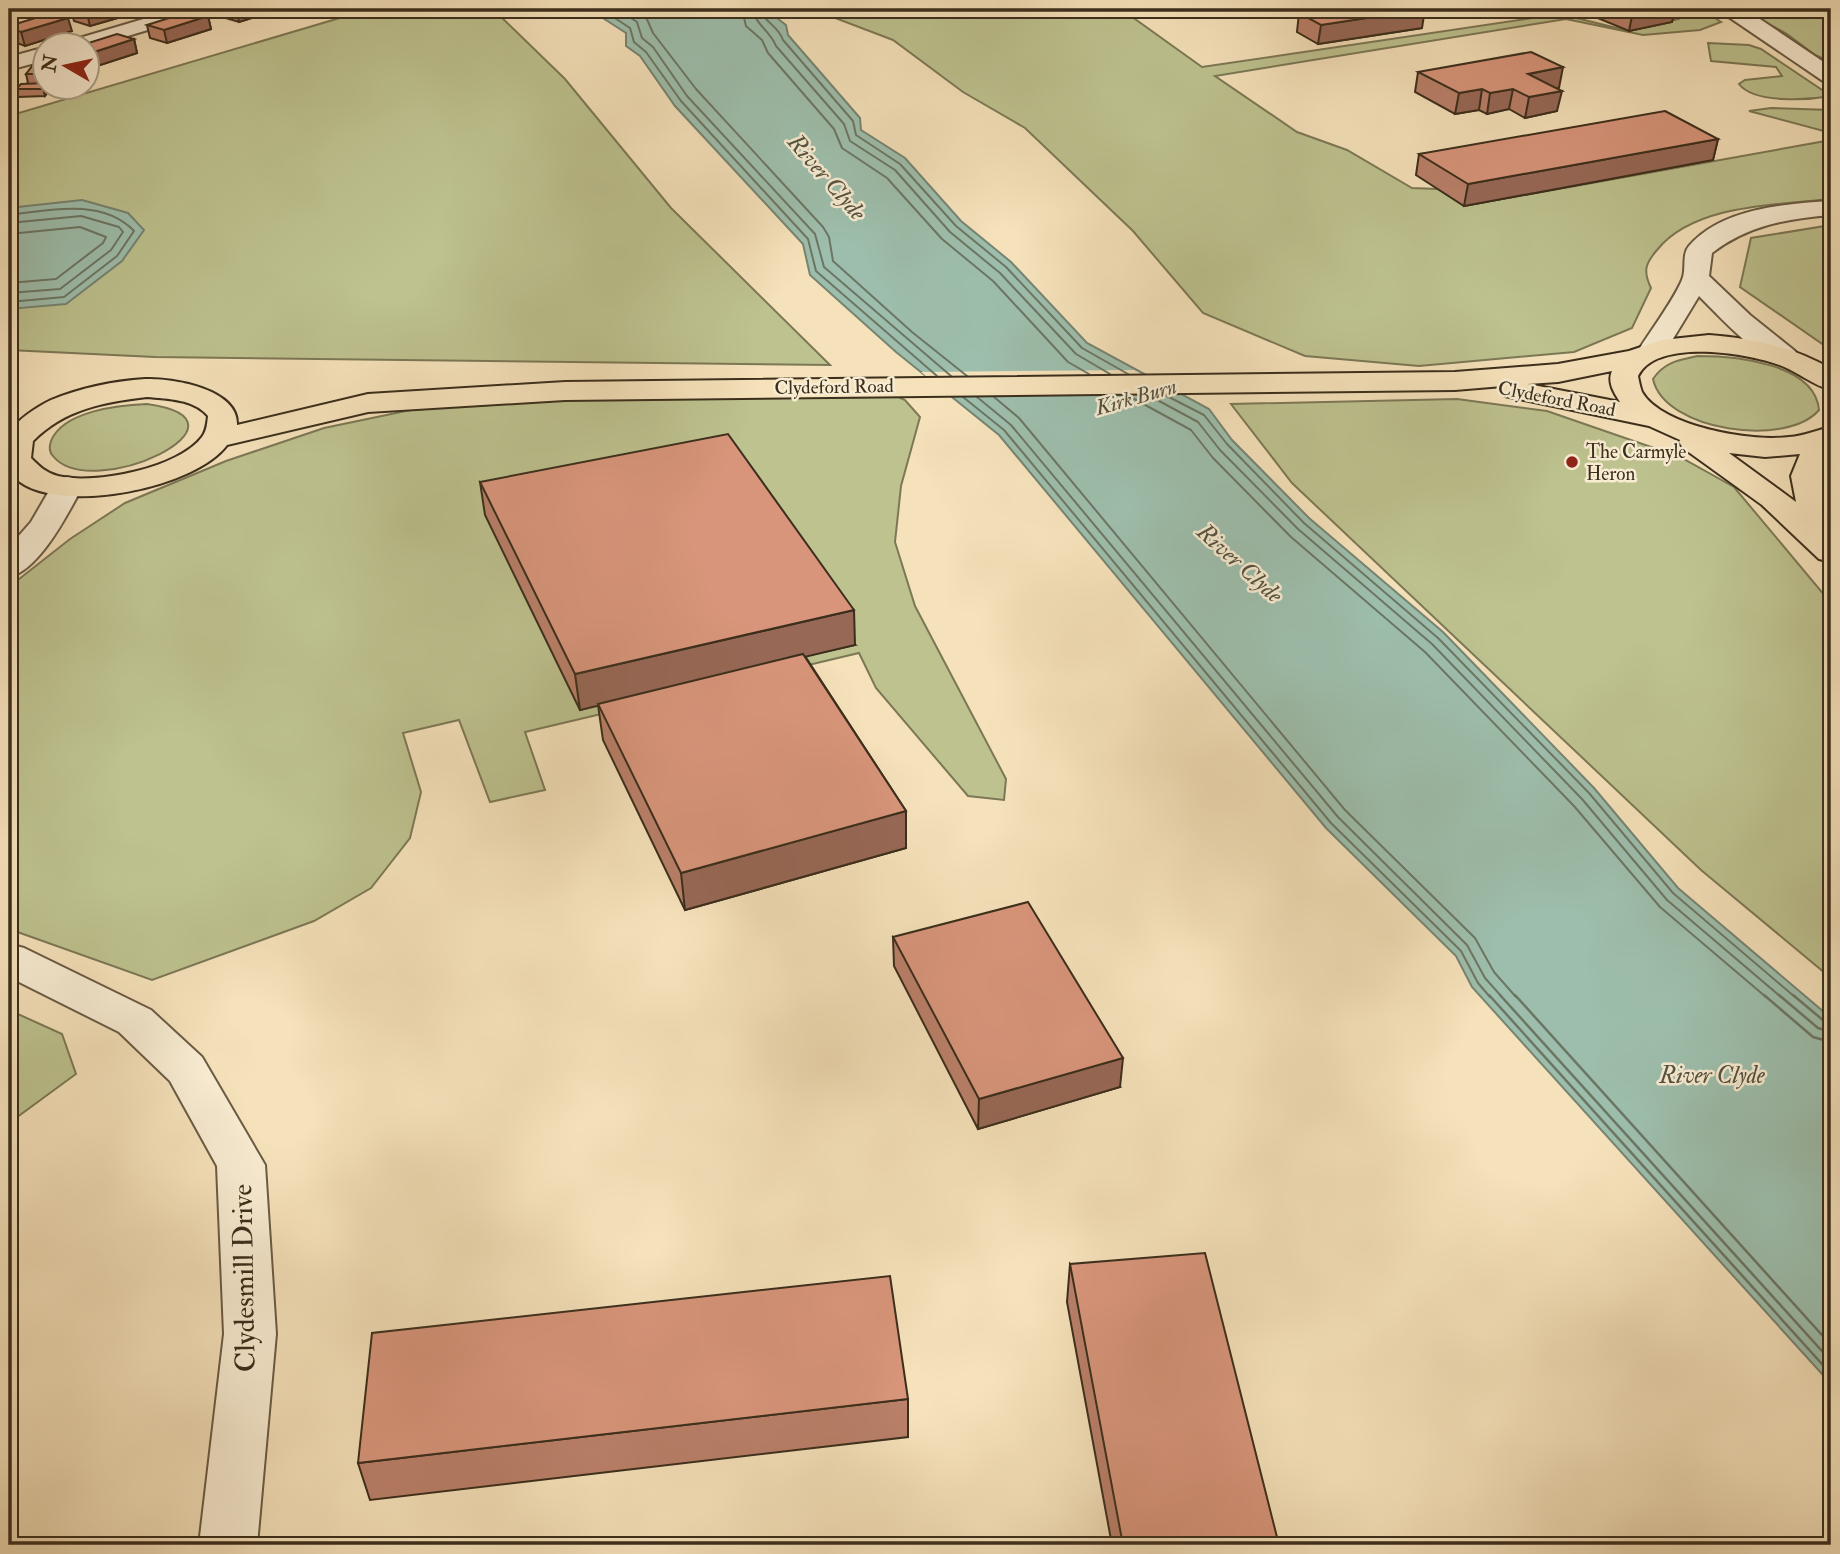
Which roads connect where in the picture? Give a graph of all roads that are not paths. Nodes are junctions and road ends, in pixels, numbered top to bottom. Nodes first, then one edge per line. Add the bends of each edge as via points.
1 (197, 9) edge
2 (1727, 9) edge
3 (102, 37) edge
4 (32, 58) edge
5 (9, 64) edge
6 (1831, 76) edge
7 (1831, 208) edge
8 (1696, 278) junction
9 (1647, 354) junction
10 (1785, 357) junction
11 (1826, 375) edge
12 (1455, 381) junction
13 (1664, 422) junction
14 (19, 423) edge
15 (1829, 437) edge
16 (218, 438) junction
17 (67, 486) junction
18 (1831, 542) edge
19 (1831, 552) edge
20 (9, 567) edge
21 (9, 958) edge
22 (228, 1545) edge

1 - 3 street
2 - 6 street
4 - 5 street
7 - 8 street via 1785,211 1719,233 1699,250
8 - 9 street
8 - 10 street
9 - 10 main road, Clydeford Road via 1679,345 1713,344
9 - 12 main road, Clydeford Road via 1558,373
9 - 13 main road via 1633,362 1624,376 1628,393
10 - 11 main road, Clydeford Road
12 - 13 main road, Clydeford Road via 1583,402
12 - 16 main road, Clydeford Road via 565,391 368,403
13 - 15 main road via 1705,438 1743,445 1781,447
13 - 19 main road via 1773,498
14 - 16 main road, Clydeford Road via 103,394 147,388 177,390 218,408 223,422
14 - 17 main road, Clydeford Road via 14,457 23,470
15 - 18 main road via 1808,467 1808,480
16 - 17 main road, Clydeford Road via 174,470 139,481
17 - 20 street via 46,526
21 - 22 street, Clydesmill Drive via 135,1021 186,1069 242,1165 250,1335

